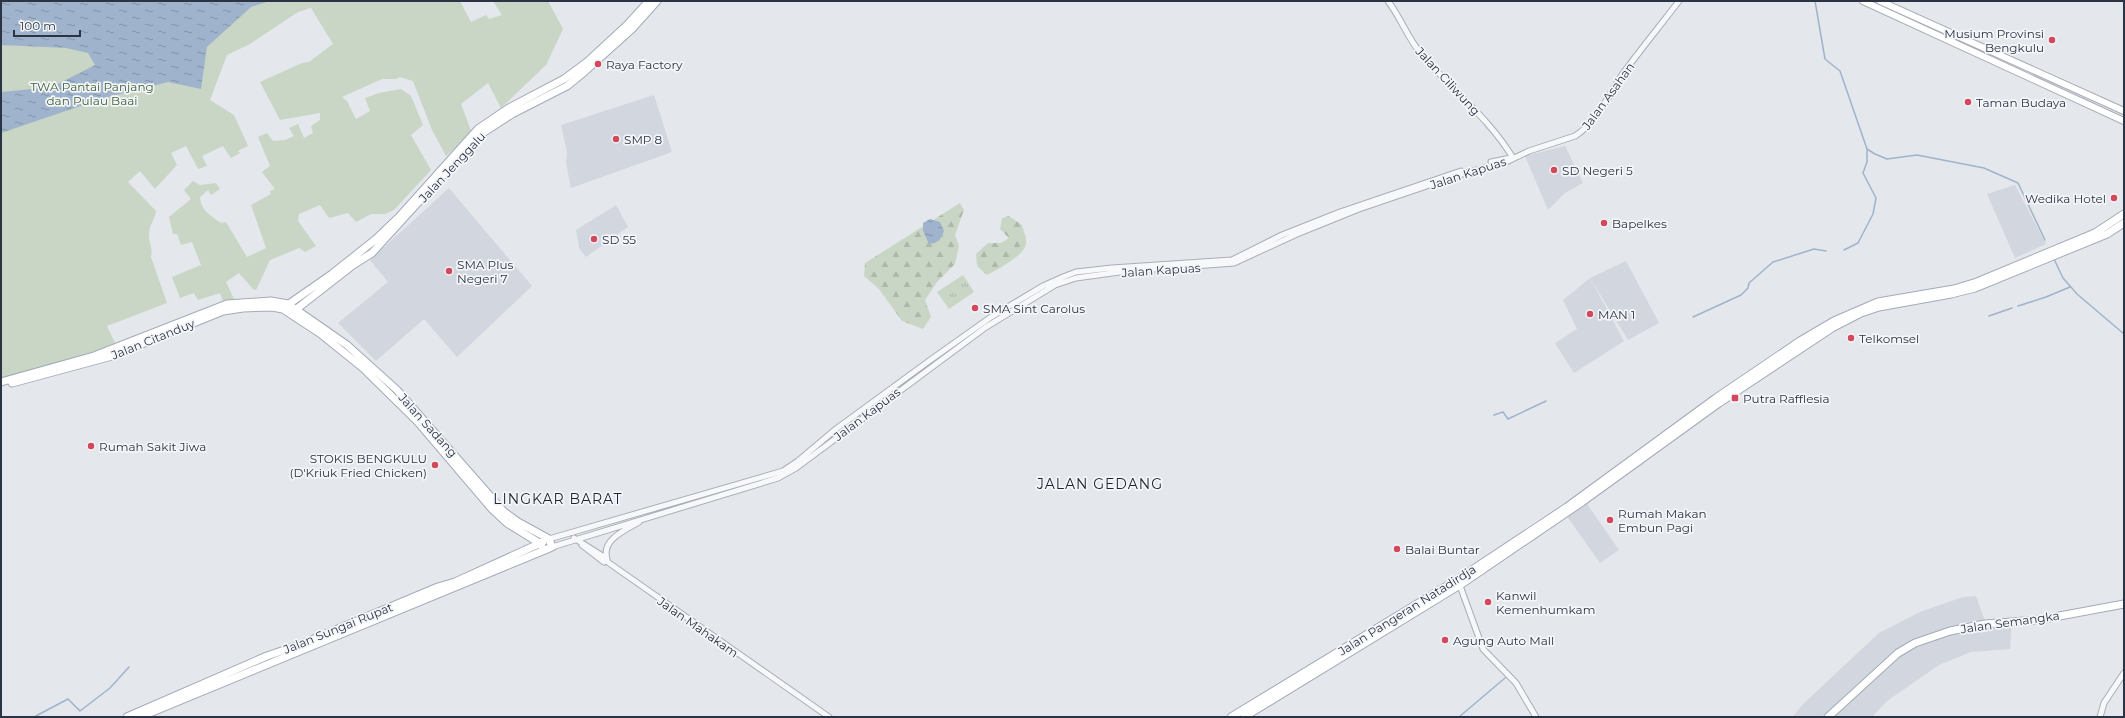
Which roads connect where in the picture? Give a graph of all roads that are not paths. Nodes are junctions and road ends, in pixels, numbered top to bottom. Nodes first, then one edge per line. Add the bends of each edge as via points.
1 (650, 1) edge
2 (657, 1) edge
3 (1388, 1) edge
4 (1679, 1) edge
5 (1863, 1) edge
6 (1880, 1) edge
7 (2040, 73) junction
8 (2034, 79) junction
9 (2124, 111) edge
10 (2124, 121) edge
11 (1513, 158) junction
12 (2124, 214) edge
13 (2124, 223) edge
14 (1297, 232) junction
15 (285, 306) junction
16 (294, 312) junction
17 (926, 363) junction
18 (1771, 365) junction
19 (930, 369) junction
20 (1, 382) edge
21 (1, 387) edge
22 (686, 502) junction
23 (645, 518) junction
24 (572, 533) junction
25 (574, 539) junction
26 (550, 543) junction
27 (542, 547) junction
28 (608, 561) junction
29 (1459, 582) junction
30 (2124, 604) edge
31 (344, 630) junction
32 (2124, 673) edge
33 (127, 717) edge
34 (140, 717) edge
35 (829, 717) edge
36 (1231, 717) edge
37 (1244, 717) edge
38 (1536, 717) edge
39 (1828, 717) edge
40 (2100, 717) edge

1 - 15 main road, Jalan Jenggalu via 587,62 564,79 508,108 478,129 376,239 332,274
2 - 16 main road, Jalan Jenggalu via 632,29 567,86 512,114 484,132 372,253
3 - 11 street, Jalan Ciliwung via 1421,55 1480,115
4 - 11 street, Jalan Asahan via 1582,132
5 - 8 main road
6 - 7 main road
7 - 8 main road
7 - 9 main road
8 - 10 main road
11 - 14 street, Jalan Kapuas via 1504,158 1441,177
12 - 18 main road via 2095,234 1976,282 1954,289 1862,307 1800,341
13 - 18 main road via 2107,234 1975,288 1860,313
14 - 17 street, Jalan Kapuas via 1232,260 1076,272 1043,286 991,317
14 - 19 street, Jalan Kapuas via 1234,263 1127,271 1076,278 1056,285 986,327
15 - 16 main road, Jalan Citanduy
15 - 20 main road, Jalan Citanduy via 270,301 227,304 94,356
15 - 21 main road, Jalan Citanduy via 223,311 112,356
16 - 26 main road, Jalan Sadang via 347,345 396,390 504,512
16 - 27 main road, Jalan Citanduy via 348,355 395,399 497,514
17 - 19 street
17 - 22 street, Jalan Kapuas via 782,471
18 - 29 main road, Jalan Pangeran Natadirdja via 1582,502
19 - 22 street, Jalan Kapuas via 796,468 778,478
22 - 23 street, Jalan Kapuas
22 - 24 street, Jalan Kapuas
23 - 25 street, Jalan Kapuas
23 - 28 street via 614,538 606,551
24 - 25 street
24 - 26 street, Jalan Kapuas
25 - 26 street, Jalan Kapuas
25 - 28 street, Jalan Mahakam via 585,549
26 - 27 main road, Jalan Sungai Rupat
27 - 31 main road, Jalan Sungai Rupat
28 - 35 street, Jalan Mahakam
29 - 36 main road, Jalan Pangeran Natadirdja
29 - 37 main road, Jalan Pangeran Natadirdja
29 - 38 street via 1483,649 1516,683
30 - 39 main road, Jalan Semangka via 2038,620 1985,624 1950,631 1915,643 1898,653
31 - 33 main road, Jalan Sungai Rupat via 267,656
31 - 34 main road, Jalan Sungai Rupat
32 - 40 street via 2104,702

